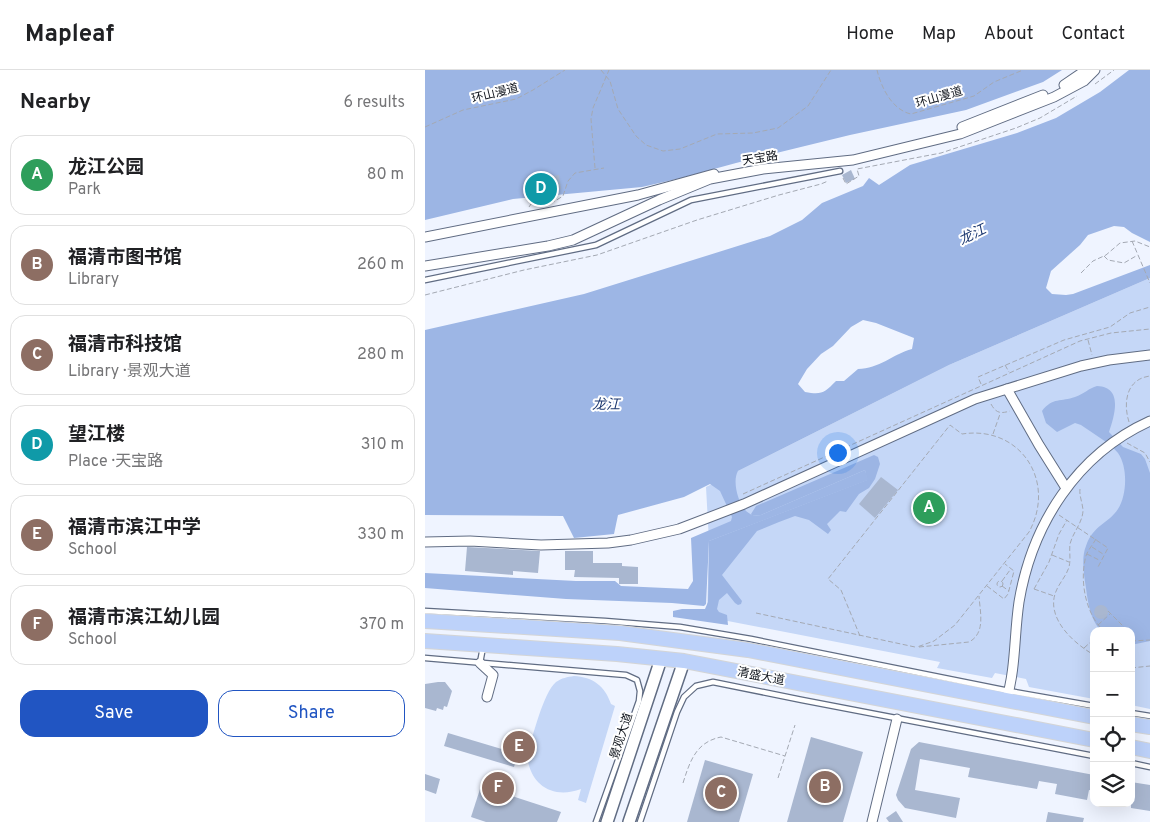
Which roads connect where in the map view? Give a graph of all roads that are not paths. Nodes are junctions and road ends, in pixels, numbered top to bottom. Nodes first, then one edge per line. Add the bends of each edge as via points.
1 (1086, 70) edge
2 (1095, 70) edge
3 (840, 170) dead end
4 (425, 237) edge
5 (425, 266) edge
6 (425, 280) edge
7 (1150, 355) edge
8 (1007, 389) junction
9 (1150, 421) edge
10 (1066, 488) junction
11 (425, 542) edge
12 (425, 611) edge
13 (425, 621) edge
14 (425, 641) edge
15 (483, 645) junction
16 (425, 658) edge
17 (661, 659) junction
18 (684, 661) junction
19 (480, 663) junction
20 (1008, 696) junction
21 (487, 697) dead end
22 (1090, 706) edge
23 (1135, 714) edge
24 (1090, 716) edge
25 (1150, 716) edge
26 (897, 719) junction
27 (1135, 725) edge
28 (1150, 727) edge
29 (1090, 739) edge
30 (1135, 748) edge
31 (1150, 750) edge
32 (1090, 755) edge
33 (1135, 764) edge
34 (1150, 767) edge
35 (596, 822) edge
36 (607, 822) edge
37 (629, 822) edge
38 (640, 822) edge
39 (872, 822) edge

1 - 4 street, 天宝路 via 1052,92 958,128 853,155 764,163 638,195
2 - 5 street, 天宝路 via 1054,97 960,134 853,160 763,168 710,180 573,240
3 - 6 lane via 691,200 596,244
7 - 8 street via 1094,363
8 - 10 street
8 - 11 street via 957,406 744,504 679,529 608,543
9 - 10 street via 1097,454
10 - 20 street via 1027,567
12 - 20 lane via 680,627 751,638
13 - 20 main road, 清盛大道 via 620,633 738,649
14 - 15 main road, 清盛大道
15 - 17 main road, 清盛大道
15 - 19 lane
16 - 19 lane
17 - 18 main road, 清盛大道
17 - 36 street, 景观大道
18 - 29 main road, 清盛大道
18 - 37 street
19 - 21 street via 493,676
19 - 35 lane via 627,674 637,680 639,701
20 - 22 lane
20 - 24 main road, 清盛大道
23 - 25 lane
26 - 32 lane
26 - 38 lane via 713,682 696,686 684,697 677,712
26 - 39 street
27 - 28 main road
30 - 31 main road
33 - 34 lane

